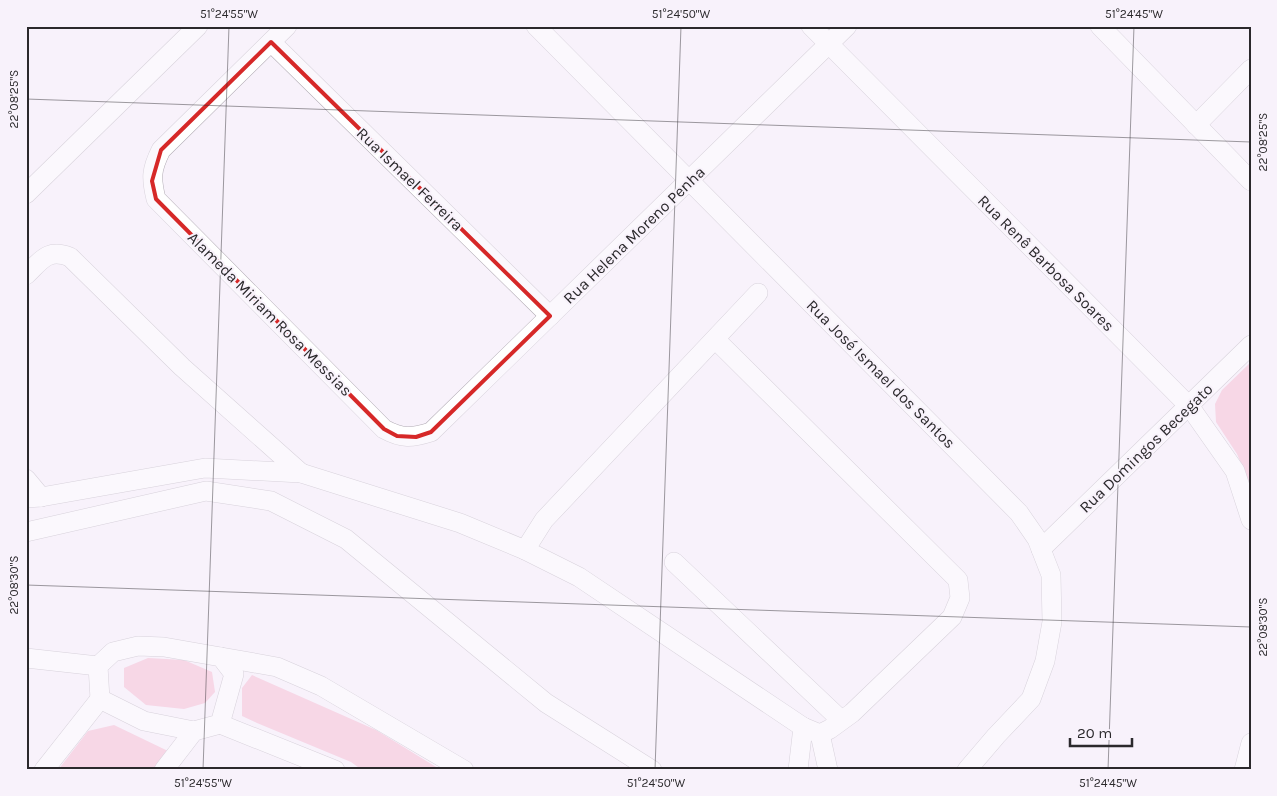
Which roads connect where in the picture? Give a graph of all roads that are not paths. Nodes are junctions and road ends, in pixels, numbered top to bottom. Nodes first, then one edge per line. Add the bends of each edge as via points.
1 (198, 26) edge
2 (287, 26) edge
3 (536, 26) edge
4 (811, 26) edge
5 (847, 26) edge
6 (1100, 26) edge
7 (271, 42) junction
8 (829, 45) junction
9 (1251, 69) edge
10 (1196, 125) junction
11 (690, 181) junction
12 (1251, 181) edge
13 (26, 194) edge
14 (26, 275) edge
15 (758, 293) dead end
16 (550, 316) junction
17 (715, 339) junction
18 (1251, 346) edge
19 (1190, 406) junction
20 (416, 437) joint
21 (301, 473) junction
22 (26, 479) edge
23 (34, 498) edge
24 (1251, 520) edge
25 (26, 532) edge
26 (1041, 549) junction
27 (525, 550) junction
28 (674, 562) dead end
29 (221, 657) junction
30 (26, 658) edge
31 (98, 666) junction
32 (100, 699) junction
33 (841, 720) junction
34 (220, 724) junction
35 (811, 730) junction
36 (194, 731) junction
37 (1251, 743) edge
38 (44, 770) edge
39 (164, 770) edge
40 (335, 770) edge
41 (464, 770) edge
42 (652, 770) edge
43 (798, 770) edge
44 (828, 770) edge
45 (967, 770) edge
46 (1244, 770) edge

1 - 13 street
2 - 7 street
3 - 11 street, Rua José Ismael dos Santos
4 - 8 street, Rua Renê Barbosa Soares
5 - 8 street, Rua Helena Moreno Penha
6 - 10 street
7 - 16 street, Rua Ismael Ferreira
7 - 20 street, Alameda Miriam Rosa Messias via 160,150 152,181 156,200 384,429 397,436
8 - 11 street, Rua Helena Moreno Penha
8 - 19 street, Rua Renê Barbosa Soares
9 - 10 street
10 - 12 street
11 - 16 street, Rua Helena Moreno Penha
11 - 26 street, Rua José Ismael dos Santos via 1019,513
14 - 21 street via 48,254 70,257 182,367
15 - 17 street
16 - 20 street, Rua Helena Moreno Penha via 431,432
17 - 27 street via 544,520
17 - 33 street via 958,580 960,598 952,617
18 - 19 street, Rua Domingos Becegato
19 - 24 street, Rua Renê Barbosa Soares via 1234,471
19 - 26 street, Rua Domingos Becegato
21 - 23 street via 205,468
21 - 27 street via 460,523
22 - 23 street
25 - 42 street via 206,491 271,501 346,539 546,703
26 - 45 street, Rua José Ismael dos Santos via 1051,575 1052,594 1052,622 1045,660 1031,699
27 - 35 street via 579,578
28 - 33 street
29 - 31 street via 138,646 113,652
29 - 34 street via 234,674
29 - 41 street via 277,667 321,686
30 - 31 street
31 - 32 street
32 - 36 street via 144,721
32 - 38 street
33 - 35 street via 830,729
34 - 36 street
34 - 40 street
35 - 43 street
35 - 44 street
36 - 39 street
37 - 46 street

